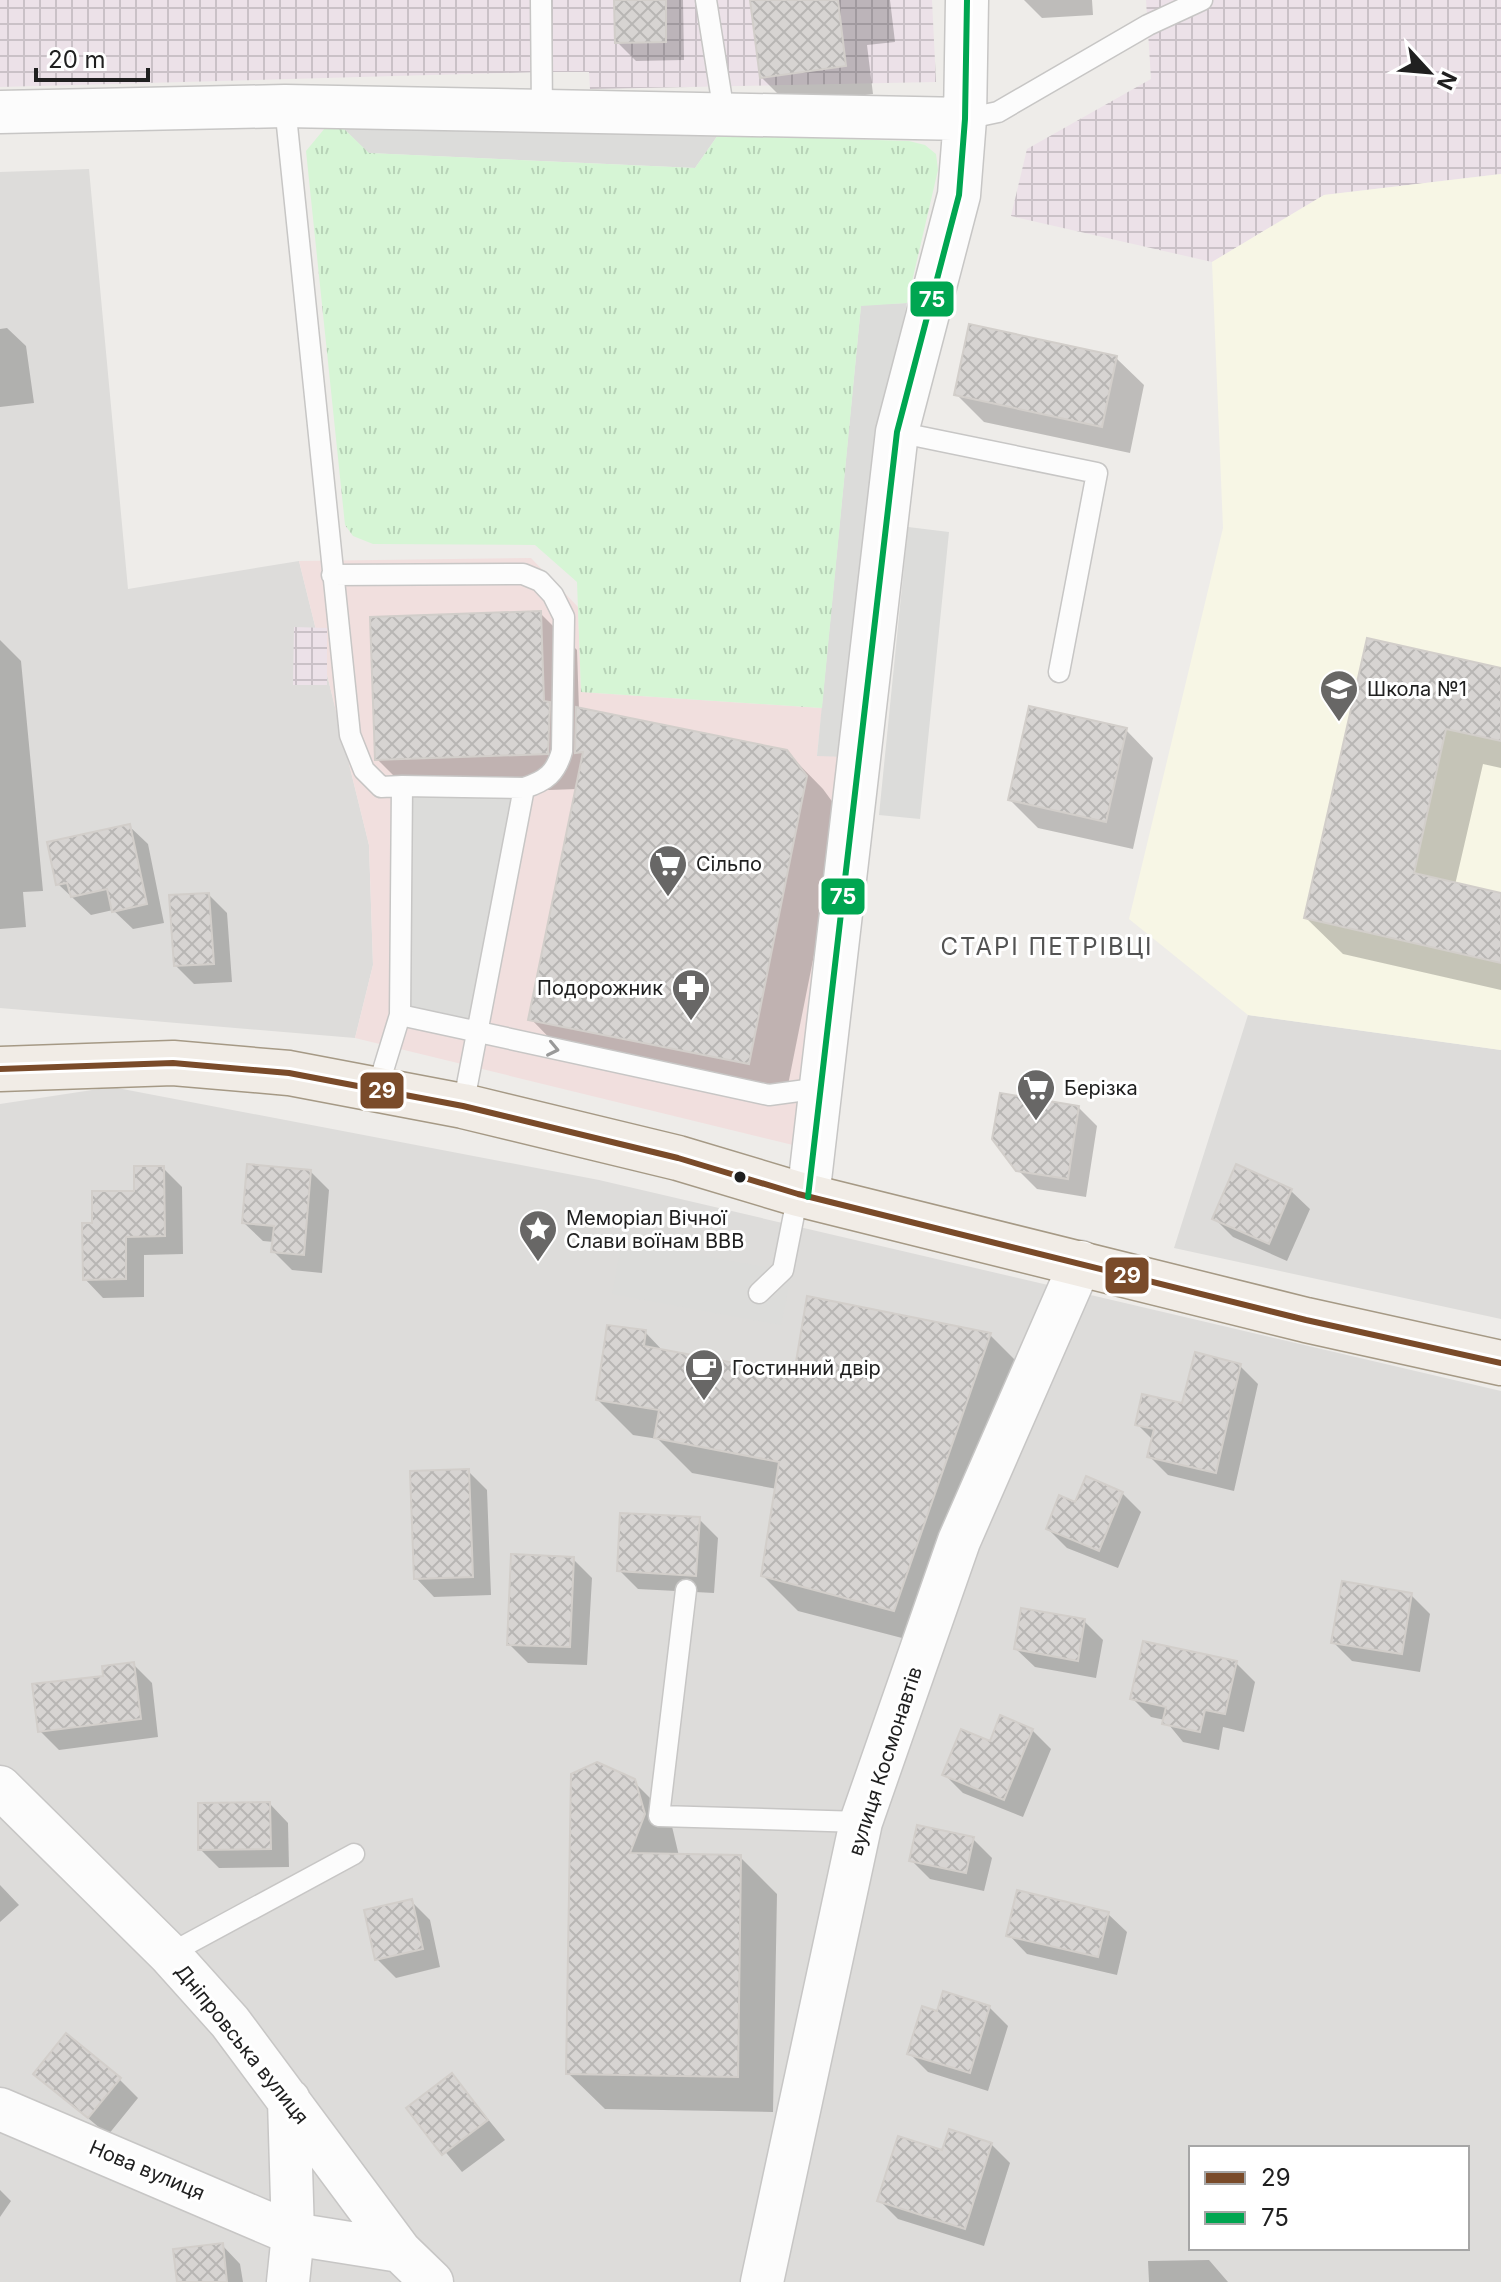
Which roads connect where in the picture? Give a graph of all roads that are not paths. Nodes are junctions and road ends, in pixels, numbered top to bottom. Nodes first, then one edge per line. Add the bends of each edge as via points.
1 (541, 0) edge
2 (706, 0) edge
3 (967, 0) edge
4 (1202, 0) edge
5 (285, 106) junction
6 (0, 112) edge
7 (542, 112) junction
8 (724, 113) junction
9 (965, 119) junction
10 (897, 432) junction
11 (332, 575) junction
12 (1059, 672) dead end
13 (402, 786) junction
14 (524, 788) junction
15 (400, 1015) junction
16 (477, 1033) junction
17 (0, 1069) edge
18 (821, 1088) junction
19 (377, 1090) junction
20 (463, 1106) junction
21 (803, 1196) junction
22 (1081, 1262) junction
23 (759, 1293) dead end
24 (1501, 1363) edge
25 (686, 1590) dead end
26 (0, 1787) edge
27 (861, 1822) junction
28 (354, 1854) dead end
29 (169, 1954) junction
30 (289, 2100) junction
31 (0, 2109) edge
32 (293, 2234) junction
33 (400, 2251) junction
34 (288, 2282) edge
35 (432, 2282) edge
36 (762, 2282) edge

1 - 7 lane
2 - 8 lane
3 - 9 street
4 - 9 lane via 1148,25 998,112
5 - 6 street
5 - 7 street
5 - 11 lane
7 - 8 street
8 - 9 street
9 - 10 street via 959,195
10 - 12 lane via 1097,473
10 - 18 street
11 - 13 lane via 350,735 364,770 381,787
11 - 14 lane via 523,574 540,581 553,595 564,617 562,751 557,769 543,782
13 - 14 lane
13 - 15 lane
14 - 16 lane
15 - 16 lane
15 - 19 lane
16 -> 18 lane via 769,1095
16 - 20 lane
17 - 19 main road via 173,1063 289,1073
18 - 21 street
19 - 20 main road
20 - 21 main road via 678,1158
21 - 22 main road
21 - 23 lane via 783,1270
22 - 24 main road
22 - 27 street, вулиця Космонавтів via 959,1541
25 - 27 lane via 659,1816
26 - 29 street, Дніпровська вулиця
27 - 36 street, вулиця Космонавтів
28 - 29 lane
29 - 30 street, Дніпровська вулиця
30 - 32 street
30 - 33 street, Дніпровська вулиця
31 - 32 street, Нова вулиця
32 - 33 street, Нова вулиця
32 - 34 street
33 - 35 street, Дніпровська вулиця

